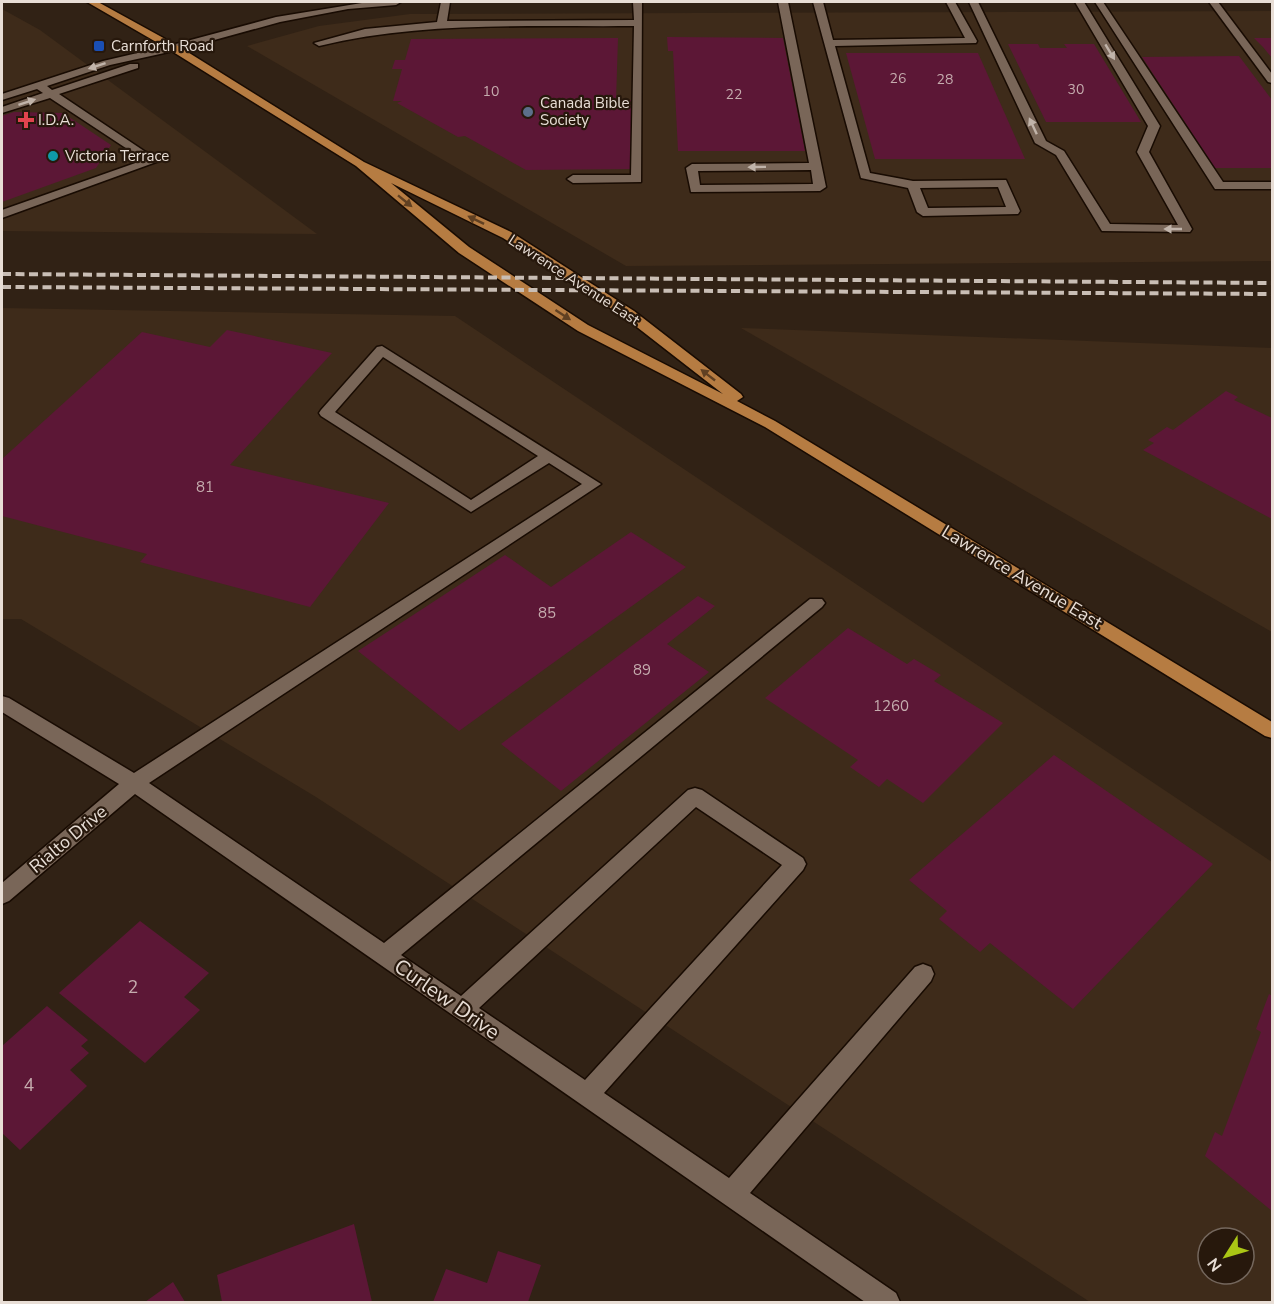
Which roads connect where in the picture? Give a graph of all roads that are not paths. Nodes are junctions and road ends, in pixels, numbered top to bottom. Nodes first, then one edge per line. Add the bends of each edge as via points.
1 (92, 2) edge
2 (396, 2) edge
3 (445, 2) edge
4 (638, 2) edge
5 (783, 2) edge
6 (818, 2) edge
7 (951, 2) edge
8 (973, 2) edge
9 (1080, 2) edge
10 (1099, 2) edge
11 (1213, 2) edge
12 (346, 4) edge
13 (639, 23) junction
14 (442, 24) junction
15 (319, 43) dead end
16 (829, 43) junction
17 (174, 48) junction
18 (1272, 80) edge
19 (38, 85) junction
20 (52, 94) junction
21 (2, 97) edge
22 (2, 110) edge
23 (360, 164) junction
24 (815, 166) junction
25 (573, 179) dead end
26 (913, 185) junction
27 (1272, 186) edge
28 (2, 214) edge
29 (770, 424) junction
30 (549, 456) junction
31 (816, 603) dead end
32 (2, 702) edge
33 (1272, 731) edge
34 (134, 783) junction
35 (2, 895) edge
36 (384, 956) junction
37 (923, 974) dead end
38 (462, 1009) junction
39 (587, 1095) junction
40 (731, 1195) junction
41 (887, 1302) edge

1 - 17 main road, Lawrence Avenue East
2 - 12 street
3 - 14 street
4 - 13 street
5 - 24 street
6 - 16 street
7 - 16 street via 972,41
9 -> 8 street via 1154,126 1143,152 1186,229 1106,228 1060,153 1041,143
10 - 27 street via 1219,186
11 - 18 street
12 - 17 street
13 - 14 street
13 - 25 street via 637,179
14 - 15 street via 364,32
16 - 26 street via 865,175
17 -> 19 street via 107,63
17 - 20 street via 121,72
17 - 23 main road, Lawrence Avenue East
19 - 20 street
19 - 21 street
22 -> 20 street
20 - 28 street via 153,161
29 -> 23 main road, Lawrence Avenue East via 628,314 507,235
23 -> 29 main road, Lawrence Avenue East via 464,250 583,328
24 -> 24 street via 715,168 692,168 695,189 820,187
26 - 26 street via 1002,183 1014,210 923,212
29 - 33 main road, Lawrence Avenue East
30 - 30 street via 382,350 326,413 471,507
30 - 34 street, Rialto Drive via 593,484
31 - 36 street
32 - 34 street, Curlew Drive
34 - 35 street, Rialto Drive
34 - 36 street, Curlew Drive
36 - 38 street, Curlew Drive
37 - 40 street
38 - 39 street, Curlew Drive
38 - 39 street via 695,796 796,864
39 - 40 street, Curlew Drive
40 - 41 street, Curlew Drive

